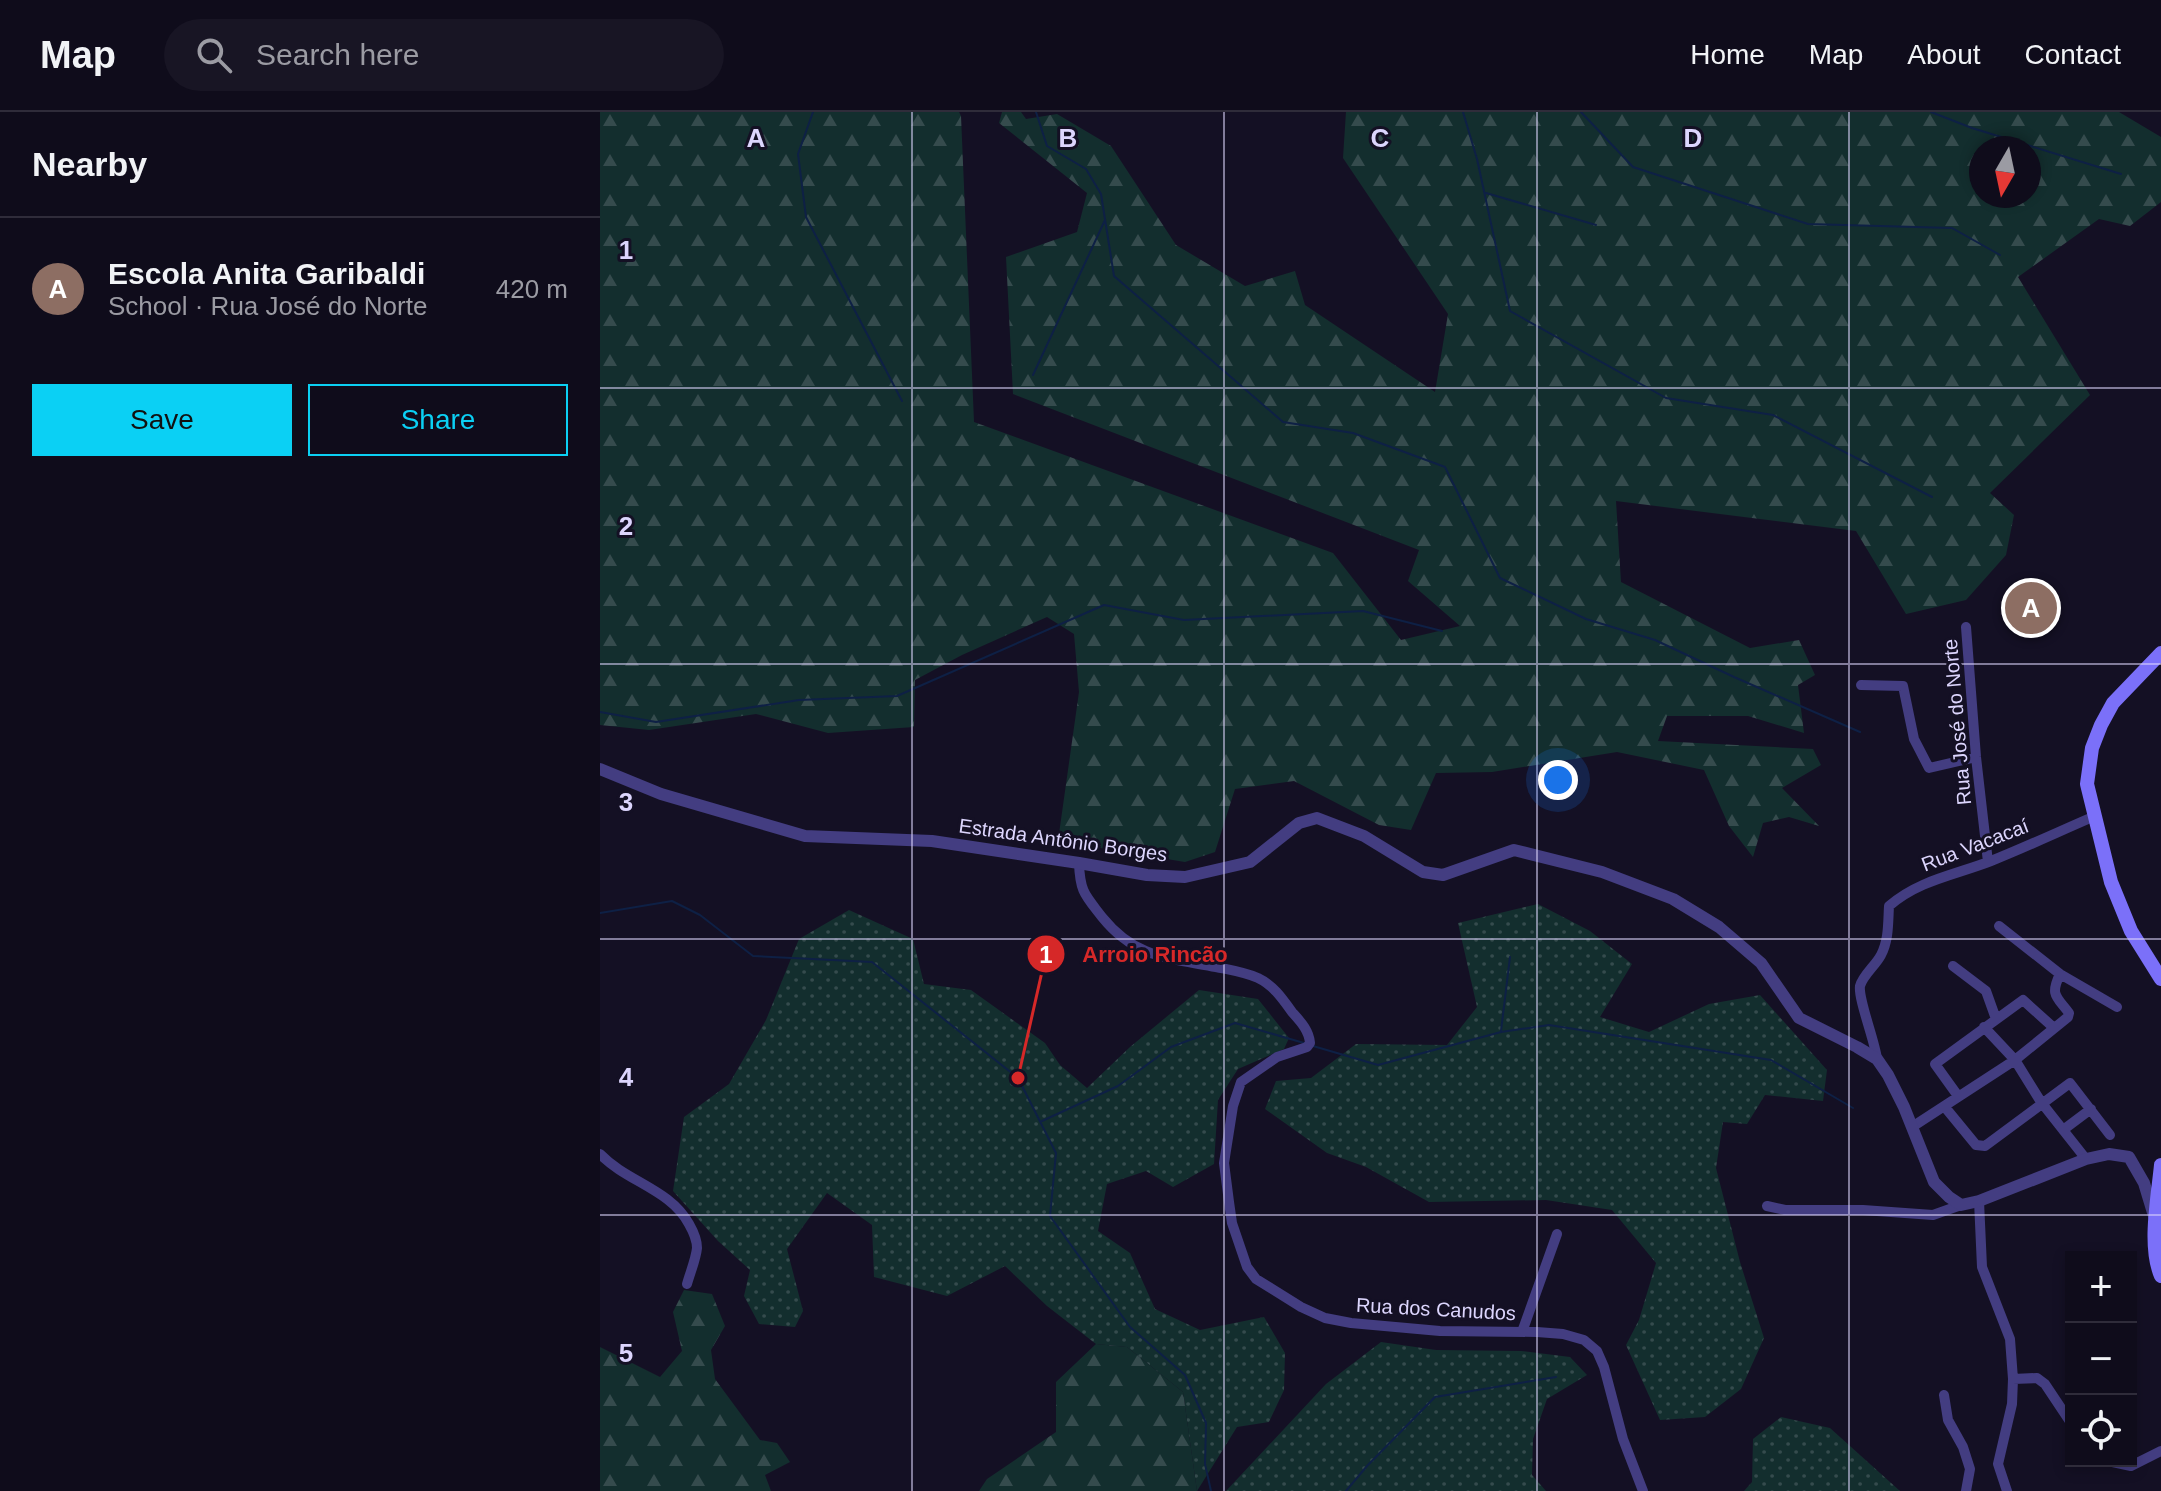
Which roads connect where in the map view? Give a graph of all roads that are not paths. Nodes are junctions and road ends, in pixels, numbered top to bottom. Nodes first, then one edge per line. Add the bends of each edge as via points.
1 (1966, 627) dead end
2 (2161, 653) edge
3 (1861, 685) dead end
4 (1976, 757) junction
5 (600, 769) edge
6 (2095, 816) junction
7 (1988, 862) junction
8 (1079, 863) junction
9 (1999, 926) dead end
10 (1953, 966) dead end
11 (2060, 974) junction
12 (2161, 979) edge
13 (2117, 1007) dead end
14 (1996, 1019) junction
15 (1984, 1027) junction
16 (2054, 1028) junction
17 (1877, 1059) junction
18 (2015, 1060) junction
19 (1958, 1096) junction
20 (2041, 1102) junction
21 (1944, 1106) junction
22 (2091, 1109) junction
23 (1912, 1127) junction
24 (2063, 1130) junction
25 (2110, 1135) dead end
26 (600, 1154) edge
27 (2086, 1159) junction
28 (2161, 1165) edge
29 (1979, 1201) junction
30 (1961, 1205) junction
31 (1767, 1206) dead end
32 (2155, 1219) junction
33 (1557, 1234) dead end
34 (2161, 1276) edge
35 (687, 1284) dead end
36 (1522, 1332) junction
37 (2013, 1379) junction
38 (1944, 1395) dead end
39 (2065, 1414) edge
40 (2161, 1451) edge
41 (2137, 1463) edge
42 (1643, 1491) edge
43 (1966, 1491) edge
44 (2007, 1491) edge

1 - 4 street, Rua José do Norte
2 - 6 main road via 2113,703 2101,725 2088,766
3 - 4 street via 1903,686 1914,739 1929,768
4 - 7 street, Rua José do Norte
5 - 8 street, Estrada Antônio Borges via 661,794 805,836 932,841
6 - 7 street, Rua Vacacaí
6 - 12 main road via 2111,882 2131,931
7 - 17 street, Rua Vacacaí via 1928,881 1889,906 1887,940 1860,985
8 - 17 street, Estrada Antônio Borges via 1185,877 1250,862 1299,823 1317,818 1364,836 1433,874 1514,850 1602,872 1673,899 1719,927 1761,963 1799,1018
8 - 36 street, Rua dos Canudos via 1083,892 1125,941 1147,954 1260,979 1274,988 1308,1032 1307,1047 1277,1057 1241,1082 1233,1106 1224,1163 1229,1202 1247,1267 1256,1279 1325,1318 1440,1331
9 - 11 street
10 - 14 street via 1986,991
11 - 13 street
11 - 16 street via 2054,993 2069,1015
14 - 15 street
14 - 16 street via 2023,1000
15 - 18 street
15 - 19 street via 1935,1064
16 - 18 street
17 - 23 street
18 - 19 street
18 - 20 street
19 - 21 street
20 - 21 street via 1980,1147
20 - 22 street via 2070,1083
20 - 24 street
21 - 23 street
22 - 24 street
22 - 25 street
23 - 30 street via 1934,1182
24 - 27 street
26 - 35 street via 683,1214 697,1250
27 - 29 street
27 - 32 street via 2129,1157
28 - 32 main road
29 - 30 street
29 - 37 street via 1982,1267 2010,1339
30 - 31 street via 1933,1215
32 - 34 main road
33 - 36 street
36 - 42 street, Rua dos Canudos via 1563,1334 1584,1340 1597,1351
37 - 39 street via 2037,1378
37 - 44 street via 1998,1464
38 - 43 street via 1948,1420 1970,1469
40 - 41 street

